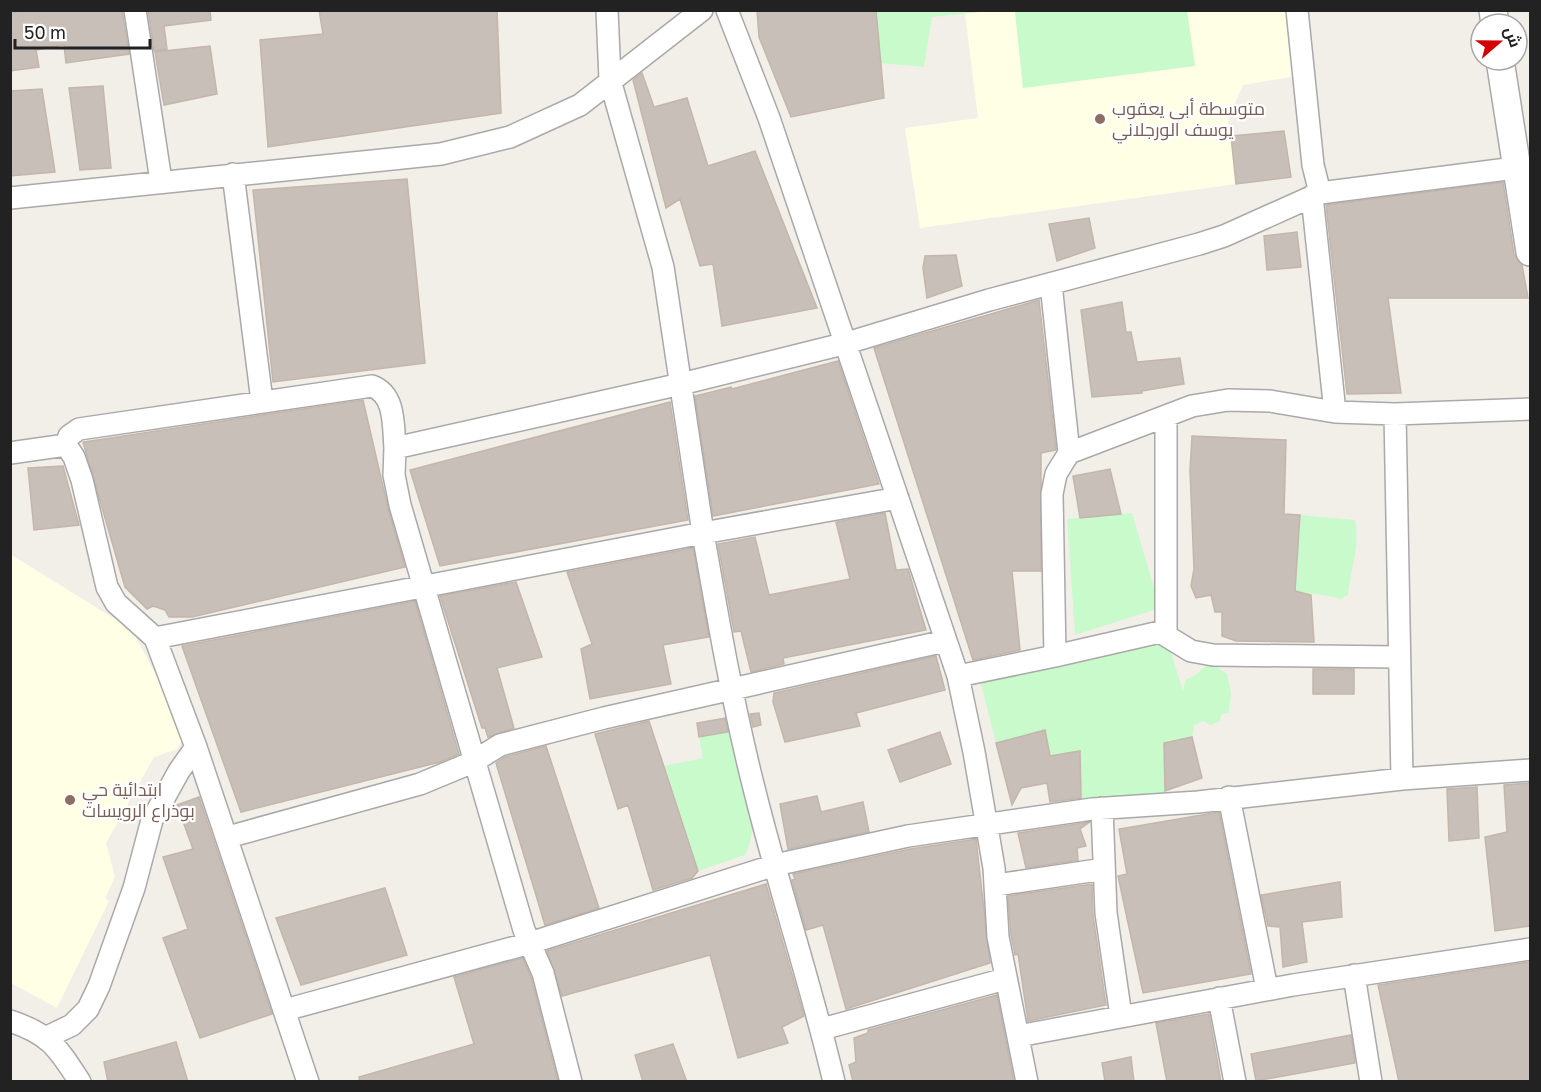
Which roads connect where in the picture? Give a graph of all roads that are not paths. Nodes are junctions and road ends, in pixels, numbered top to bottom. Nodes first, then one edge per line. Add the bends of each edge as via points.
1 (135, 10) edge
2 (607, 10) edge
3 (702, 10) edge
4 (727, 10) edge
5 (1297, 10) edge
6 (1502, 72) edge
7 (610, 80) junction
8 (1515, 168) junction
9 (233, 174) junction
10 (161, 181) junction
11 (1316, 194) junction
12 (10, 198) edge
13 (1530, 252) edge
14 (1051, 284) junction
15 (847, 343) junction
16 (681, 384) junction
17 (262, 401) junction
18 (1530, 410) edge
19 (1335, 412) junction
20 (1395, 414) junction
21 (1166, 417) junction
22 (66, 445) junction
23 (395, 448) junction
24 (10, 453) edge
25 (1069, 453) junction
26 (898, 498) junction
27 (703, 533) junction
28 (422, 587) junction
29 (1166, 634) junction
30 (155, 638) junction
31 (945, 641) junction
32 (1055, 656) junction
33 (1398, 657) junction
34 (958, 676) junction
35 (732, 689) junction
36 (196, 747) junction
37 (473, 762) junction
38 (1530, 770) edge
39 (1402, 779) junction
40 (1229, 798) junction
41 (1102, 808) junction
42 (986, 823) junction
43 (228, 837) junction
44 (775, 865) junction
45 (1104, 869) junction
46 (996, 885) junction
47 (530, 943) junction
48 (1530, 949) edge
49 (1354, 975) junction
50 (1005, 979) junction
51 (1267, 989) junction
52 (1219, 998) junction
53 (285, 1010) junction
54 (1121, 1016) junction
55 (10, 1021) edge
56 (822, 1029) junction
57 (1018, 1036) junction
58 (45, 1038) junction
59 (832, 1081) edge
60 (80, 1082) edge
61 (308, 1082) edge
62 (571, 1082) edge
63 (1027, 1082) edge
64 (1234, 1082) edge
65 (1371, 1082) edge

1 - 10 street
2 - 7 street
3 - 7 street
4 - 15 street
5 - 11 street
6 - 8 street
7 - 9 street via 580,105 498,140 441,154
7 - 16 street via 663,267
8 - 11 street
8 - 13 street
9 - 10 street
9 - 17 street
10 - 12 street
11 - 14 street via 1224,236
11 - 19 street
14 - 15 street
14 - 25 street
15 - 16 street
15 - 26 street
16 - 23 street
16 - 27 street
17 - 22 street via 79,429 69,436
17 - 23 street via 372,386 382,391 389,402
18 - 20 street
19 - 20 street
19 - 21 street via 1247,399 1192,406
20 - 33 street
21 - 25 street
21 - 29 street
22 - 24 street
22 - 30 street via 81,480 107,587 116,603
23 - 28 street via 394,479
25 - 32 street via 1056,474 1052,494
26 - 27 street
26 - 31 street
27 - 28 street
27 - 35 street
28 - 30 street
28 - 37 street
29 - 32 street via 1155,633
29 - 33 street via 1191,651 1213,655
30 - 36 street
31 - 34 street
31 - 35 street
32 - 34 street
33 - 39 street
34 - 42 street
35 - 37 street via 500,745
35 - 44 street
36 - 43 street
36 - 58 street via 152,820 134,888 99,986 87,1009 72,1025
37 - 43 street via 420,784
37 - 47 street
38 - 39 street
39 - 40 street
40 - 41 street
40 - 51 street
41 - 42 street
41 - 45 street
42 - 44 street
42 - 46 street
43 - 53 street
44 - 47 street
44 - 56 street
45 - 46 street
45 - 54 street via 1111,956
46 - 50 street
47 - 53 street
47 - 62 street via 549,992
48 - 49 street
49 - 51 street
49 - 65 street
50 - 56 street
50 - 57 street
51 - 52 street
52 - 54 street
52 - 64 street
53 - 61 street
54 - 57 street
55 - 58 street via 36,1030
56 - 59 street
57 - 63 street
58 - 60 street via 59,1050

